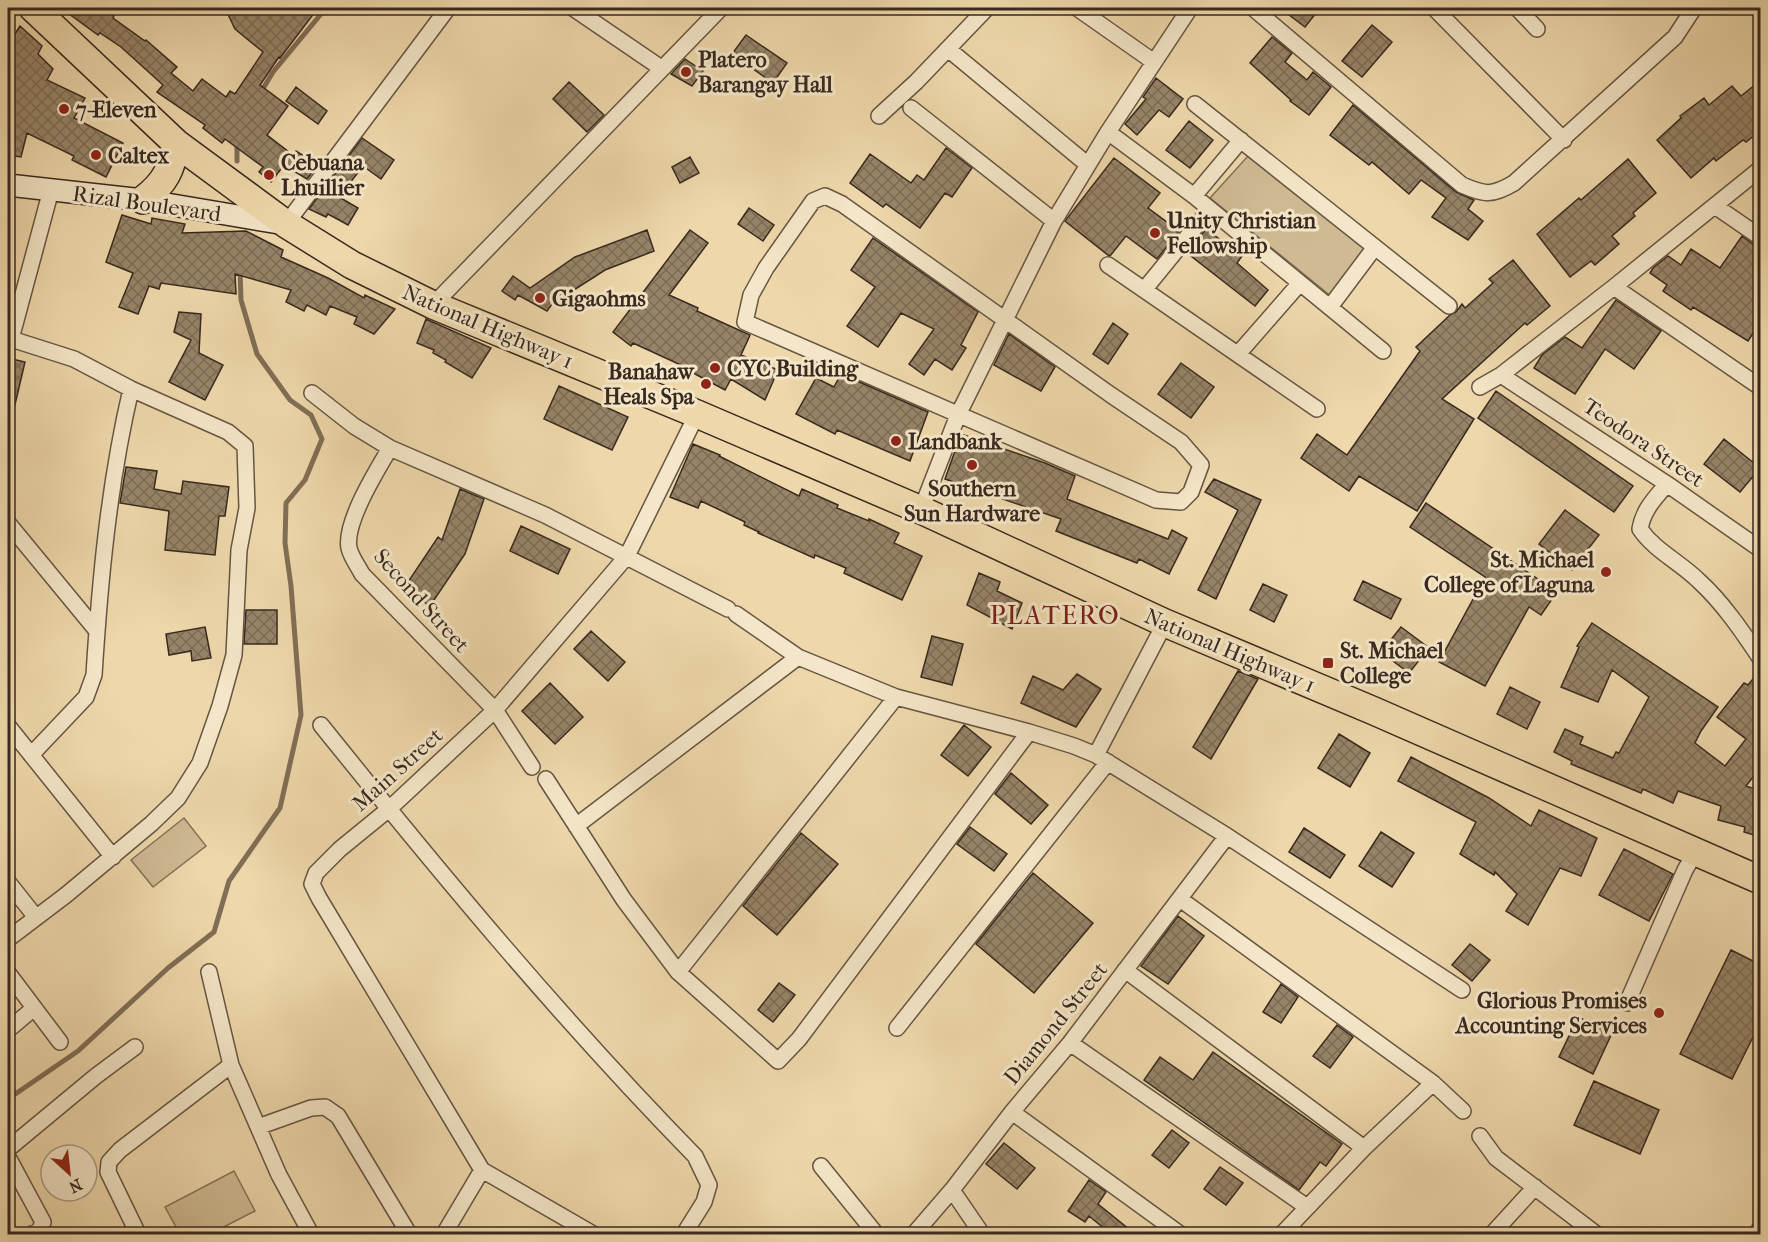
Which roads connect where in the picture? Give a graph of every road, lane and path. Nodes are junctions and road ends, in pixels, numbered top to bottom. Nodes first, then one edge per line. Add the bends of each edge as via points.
1 (35, 8) edge
2 (448, 8) edge
3 (573, 8) edge
4 (721, 8) edge
5 (987, 8) edge
6 (1077, 8) edge
7 (1190, 8) edge
8 (1253, 8) edge
9 (1434, 8) edge
10 (1517, 8) edge
11 (1694, 8) edge
12 (1537, 29) dead end
13 (948, 48) junction
14 (1154, 62) junction
15 (661, 68) junction
16 (1196, 104) dead end
17 (911, 108) dead end
18 (879, 116) dead end
19 (1108, 132) junction
20 (1241, 140) junction
21 (1564, 140) junction
22 (176, 143) junction
23 (1088, 165) junction
24 (1761, 169) edge
25 (8, 185) edge
26 (51, 190) junction
27 (1194, 196) junction
28 (143, 200) junction
29 (1715, 206) junction
30 (1210, 209) junction
31 (1053, 220) junction
32 (286, 224) junction
33 (1761, 237) edge
34 (1375, 247) junction
35 (1108, 265) dead end
36 (1300, 283) junction
37 (1614, 286) junction
38 (1144, 290) junction
39 (433, 305) junction
40 (1449, 306) dead end
41 (1330, 307) junction
42 (1005, 320) junction
43 (9, 339) edge
44 (1383, 351) dead end
45 (1238, 354) junction
46 (1501, 375) junction
47 (1480, 387) dead end
48 (1761, 387) edge
49 (131, 389) junction
50 (312, 393) dead end
51 (1317, 409) dead end
52 (697, 414) junction
53 (958, 416) junction
54 (390, 448) junction
55 (1667, 484) junction
56 (921, 510) junction
57 (8, 523) edge
58 (1761, 549) edge
59 (627, 556) junction
60 (1165, 623) junction
61 (97, 631) junction
62 (798, 657) junction
63 (1761, 658) edge
64 (896, 697) junction
65 (495, 710) junction
66 (321, 724) dead end
67 (8, 726) edge
68 (1029, 732) junction
69 (31, 755) junction
70 (1102, 758) junction
71 (532, 767) dead end
72 (546, 779) dead end
73 (389, 809) junction
74 (576, 826) junction
75 (1227, 836) junction
76 (1695, 853) junction
77 (113, 857) junction
78 (1761, 880) edge
79 (8, 882) edge
80 (1180, 899) junction
81 (35, 916) junction
82 (8, 939) edge
83 (1125, 970) junction
84 (209, 972) dead end
85 (678, 972) junction
86 (8, 973) edge
87 (1462, 990) dead end
88 (1627, 1003) dead end
89 (34, 1008) junction
90 (897, 1028) dead end
91 (8, 1030) edge
92 (60, 1042) dead end
93 (1070, 1043) junction
94 (135, 1047) dead end
95 (231, 1065) junction
96 (1433, 1083) junction
97 (1463, 1111) dead end
98 (1012, 1112) junction
99 (258, 1127) junction
100 (1480, 1136) dead end
101 (1364, 1148) junction
102 (8, 1149) edge
103 (8, 1157) edge
104 (821, 1166) dead end
105 (482, 1170) junction
106 (1535, 1187) junction
107 (952, 1190) junction
108 (1307, 1207) junction
109 (1761, 1228) edge
110 (32, 1234) edge
111 (138, 1234) edge
112 (311, 1234) edge
113 (409, 1234) edge
114 (444, 1234) edge
115 (593, 1234) edge
116 (684, 1234) edge
117 (876, 1234) edge
118 (914, 1234) edge
119 (982, 1234) edge
120 (1180, 1234) edge
121 (1282, 1234) edge
122 (1492, 1234) edge
123 (1596, 1234) edge
124 (1760, 1234) edge

1 - 22 highway, National Highway 1
2 - 32 street
3 - 15 street
4 - 15 street
5 - 13 street
6 - 14 street
7 - 14 street
8 - 21 street via 1462,185 1483,193 1498,192 1515,183
9 - 21 street
10 - 12 street
11 - 21 street via 1675,37
13 - 18 street
13 - 23 street
14 - 19 street
15 - 39 street
16 - 20 street
17 - 31 street
19 - 23 street
19 - 27 street
20 - 27 street
20 - 34 street
22 - 28 highway via 172,166 157,189
22 - 32 highway, National Highway 1
23 - 31 street
24 - 29 street
25 - 26 main road, Rizal Boulevard
26 - 28 main road, Rizal Boulevard
26 - 43 street
27 - 30 street
28 - 32 main road, Rizal Boulevard
29 - 33 street
29 - 37 street
30 - 36 street
30 - 38 street
31 - 42 street
32 - 39 highway, National Highway 1 via 352,265
34 - 40 street
34 - 41 street
35 - 38 street
36 - 41 street
36 - 45 street
37 - 46 street
37 - 48 street
38 - 45 street
39 - 52 highway, National Highway 1
41 - 44 street
42 - 53 street
42 - 53 street via 1181,442 1202,465 1191,492 1181,502 1156,500
42 - 53 street via 842,204 825,196 813,201 751,295 745,322
43 - 49 street via 74,359
45 - 51 street
46 - 47 street
46 - 55 street, Teodora Street
49 - 61 street via 114,478
49 - 77 street via 228,432 245,446 247,507 239,550 234,655 201,763 178,798
50 - 54 street
52 - 56 highway, National Highway 1
52 - 59 street, Main Street
53 - 56 street
54 - 59 street via 545,514
54 - 65 street, Second Street via 350,526 349,549 362,574
55 - 58 street, Teodora Street
55 - 63 street via 1647,508 1640,529 1647,540 1699,581 1740,627
56 - 60 highway, National Highway 1
57 - 61 street
59 - 62 street via 732,611
59 - 65 street, Main Street
60 - 70 street
60 - 76 highway, National Highway 1
61 - 69 street via 94,675 86,697
62 - 64 street
62 - 74 street
64 - 68 street
64 - 85 street
65 - 71 street, Second Street
65 - 73 street, Main Street
66 - 73 street
67 - 69 street
68 - 70 street
68 - 85 street via 799,1039 778,1061
69 - 77 street
70 - 75 street
70 - 90 street
72 - 74 street
73 - 105 street, Main Street via 340,849 316,873 312,884
73 - 116 street via 506,949 696,1156 709,1185 704,1202
74 - 85 street via 624,900
75 - 80 street, Diamond Street
75 - 87 street
76 - 78 highway, National Highway 1
76 - 88 street
77 - 81 street
79 - 81 street
80 - 83 street, Diamond Street
80 - 96 street
81 - 82 street
83 - 93 street, Diamond Street
83 - 101 street
84 - 95 street
86 - 89 street
89 - 91 street
89 - 92 street
93 - 98 street, Diamond Street
93 - 108 street
94 - 102 street
95 - 99 street
95 - 111 street via 109,1162 108,1172
96 - 97 street
96 - 101 street
98 - 107 street, Diamond Street
98 - 120 street
99 - 112 street
99 - 113 street via 311,1108 325,1107 338,1116
100 - 106 street via 1496,1158
101 - 108 street
103 - 110 street via 43,1222 39,1231
104 - 117 street
105 - 114 street
105 - 115 street
106 - 122 street
106 - 123 street
107 - 118 street, Diamond Street
107 - 119 street
108 - 121 street
109 - 124 street

